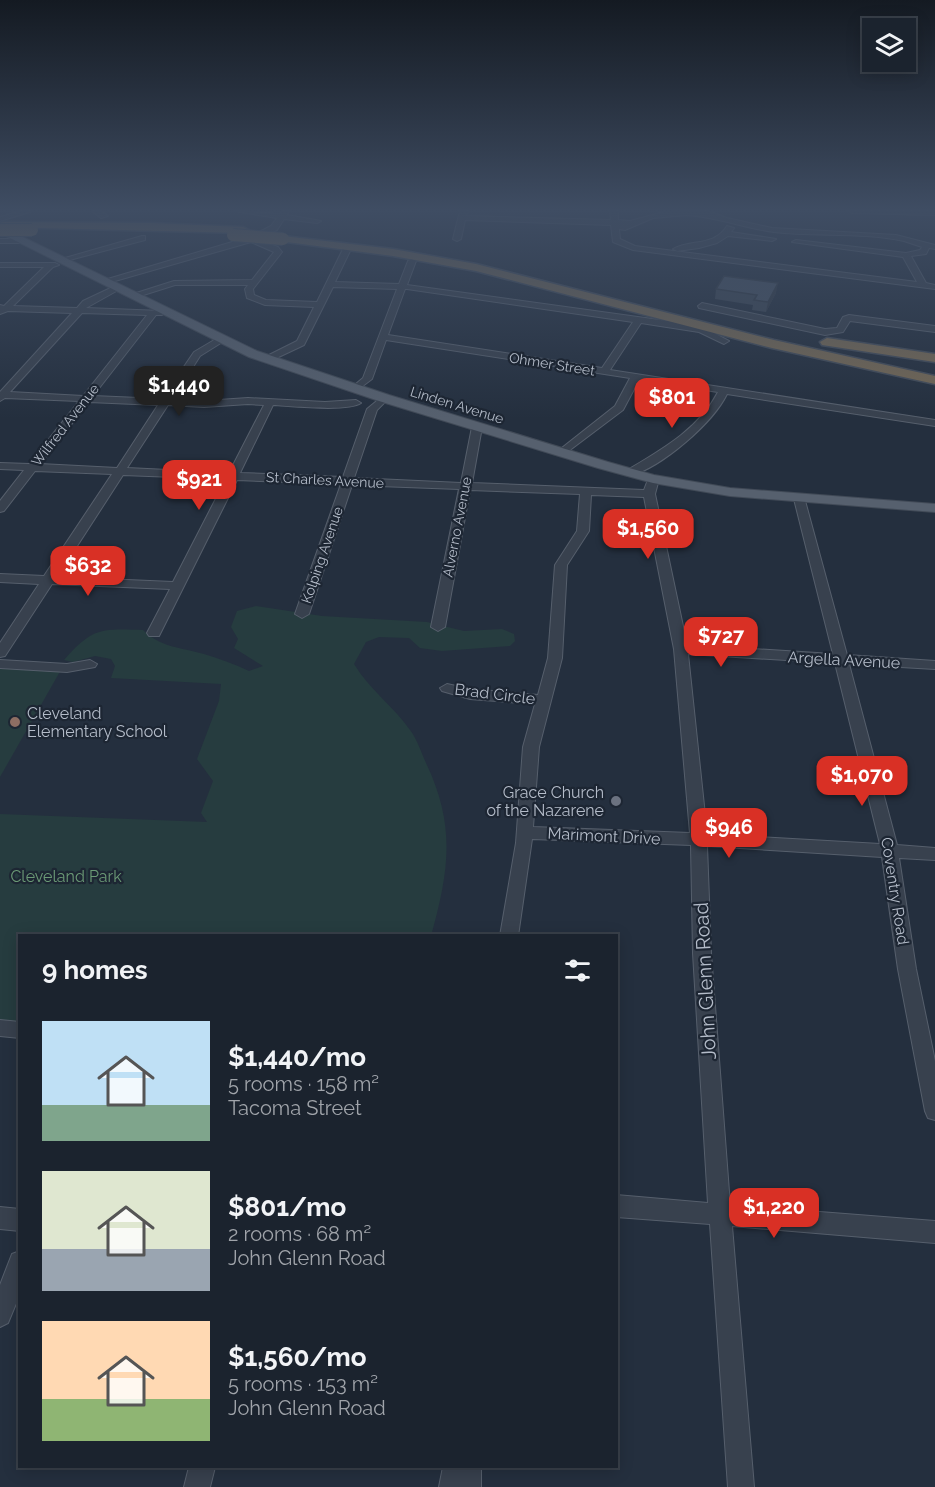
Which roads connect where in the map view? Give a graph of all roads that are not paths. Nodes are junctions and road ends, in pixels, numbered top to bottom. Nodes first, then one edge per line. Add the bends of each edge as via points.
1 (34, 280) edge
2 (104, 280) edge
3 (122, 280) edge
4 (333, 280) edge
5 (404, 280) edge
6 (521, 280) edge
7 (556, 280) edge
8 (887, 280) edge
9 (920, 280) edge
10 (254, 282) joint
11 (111, 284) junction
12 (331, 284) junction
13 (923, 285) junction
14 (401, 287) junction
15 (935, 287) edge
16 (134, 295) junction
17 (320, 305) junction
18 (702, 306) dead end
19 (2, 310) edge
20 (79, 311) junction
21 (153, 313) junction
22 (171, 313) junction
23 (639, 320) junction
24 (740, 327) junction
25 (935, 329) edge
26 (383, 337) junction
27 (221, 339) junction
28 (752, 339) junction
29 (724, 341) dead end
30 (935, 358) edge
31 (268, 359) junction
32 (935, 370) edge
33 (604, 372) junction
34 (636, 376) junction
35 (935, 380) edge
36 (935, 386) edge
37 (356, 388) junction
38 (724, 390) junction
39 (1, 396) edge
40 (384, 398) junction
41 (86, 399) junction
42 (165, 402) junction
43 (270, 402) junction
44 (356, 403) dead end
45 (935, 423) edge
46 (477, 427) junction
47 (562, 453) junction
48 (0, 466) edge
49 (33, 468) junction
50 (119, 471) junction
51 (630, 473) junction
52 (234, 476) junction
53 (653, 479) junction
54 (347, 481) junction
55 (465, 486) junction
56 (586, 492) junction
57 (649, 494) junction
58 (800, 499) junction
59 (935, 508) edge
60 (0, 509) edge
61 (0, 578) edge
62 (48, 580) junction
63 (178, 586) junction
64 (302, 614) dead end
65 (438, 627) dead end
66 (154, 633) dead end
67 (681, 649) junction
68 (0, 653) edge
69 (842, 660) junction
70 (0, 664) edge
71 (90, 664) dead end
72 (935, 665) edge
73 (447, 688) dead end
74 (543, 700) junction
75 (524, 833) junction
76 (699, 840) junction
77 (890, 852) junction
78 (935, 854) edge
79 (509, 934) edge
80 (0, 1028) edge
81 (18, 1030) edge
82 (935, 1111) edge
83 (618, 1206) edge
84 (720, 1214) junction
85 (0, 1218) edge
86 (18, 1220) edge
87 (935, 1232) edge
88 (18, 1267) edge
89 (0, 1316) edge
90 (202, 1468) edge
91 (456, 1468) edge
92 (468, 1468) edge
93 (197, 1487) edge
94 (452, 1487) edge
95 (468, 1487) edge
96 (741, 1487) edge

1 - 19 street
2 - 11 main road, Linden Avenue
3 - 11 street
4 - 12 street
5 - 14 street
6 - 28 highway
7 - 24 highway
8 - 13 street
9 - 13 street
10 - 16 street via 174,283
10 - 17 street via 248,291 255,300
11 - 16 main road, Linden Avenue
11 - 20 street
12 - 14 street
12 - 17 street
13 - 15 street
14 - 23 street
14 - 26 street
16 - 22 main road, Linden Avenue
17 - 31 street via 301,343
18 - 25 street via 825,332 840,330 848,318
19 - 20 street
20 - 21 street
20 - 39 street
21 - 22 street
21 - 41 street, Wilfred Avenue
22 - 27 main road, Linden Avenue
23 - 29 street via 693,328
23 - 33 street
24 - 30 highway
24 - 32 highway
26 - 33 street, Ohmer Street
26 - 37 street via 367,378
27 - 31 main road, Linden Avenue
27 - 42 street via 196,354
28 - 35 highway
28 - 36 highway
31 - 37 main road, Linden Avenue
33 - 34 street, Ohmer Street
34 - 38 street, Ohmer Street
34 - 47 street via 619,408
37 - 40 main road, Linden Avenue
38 - 45 street, Ohmer Street
38 - 51 street via 711,414 672,448
39 - 41 street
40 - 46 main road, Linden Avenue
40 - 54 street, Kolping Avenue via 372,409
41 - 42 street
41 - 49 street, Wilfred Avenue
42 - 43 street
42 - 50 street
43 - 44 street
43 - 52 street
46 - 47 main road, Linden Avenue
46 - 55 street, Alverno Avenue
47 - 51 main road, Linden Avenue
48 - 49 street, St Charles Avenue
49 - 50 street, St Charles Avenue
49 - 60 street, Wilfred Avenue
50 - 52 street, St Charles Avenue
50 - 62 street
51 - 53 main road, Linden Avenue
52 - 54 street, St Charles Avenue
52 - 63 street
53 - 57 street, John Glenn Road
53 - 58 main road, Linden Avenue
54 - 55 street, St Charles Avenue
54 - 64 street, Kolping Avenue
55 - 56 street, St Charles Avenue
55 - 65 street, Alverno Avenue
56 - 57 street, St Charles Avenue
56 - 74 street via 583,531 561,565 555,658
57 - 67 street, John Glenn Road
58 - 59 main road, Linden Avenue
58 - 69 street, Coventry Road
61 - 62 street
62 - 63 street
62 - 68 street
63 - 66 street
67 - 69 street, Argella Avenue
67 - 76 street, John Glenn Road
69 - 72 street, Argella Avenue
69 - 77 street, Coventry Road
70 - 71 street via 66,669
73 - 74 street, Brad Circle via 470,694
74 - 75 street via 531,747
75 - 76 street, Marimont Drive
75 - 79 street
76 - 77 street, Marimont Drive
76 - 84 street, John Glenn Road via 702,953
77 - 78 street, Marimont Drive
77 - 82 street, Coventry Road via 907,969
80 - 81 street
83 - 84 street
84 - 87 street
84 - 96 street, John Glenn Road
85 - 86 street
88 - 89 street
90 - 93 street
91 - 94 street
92 - 95 street

